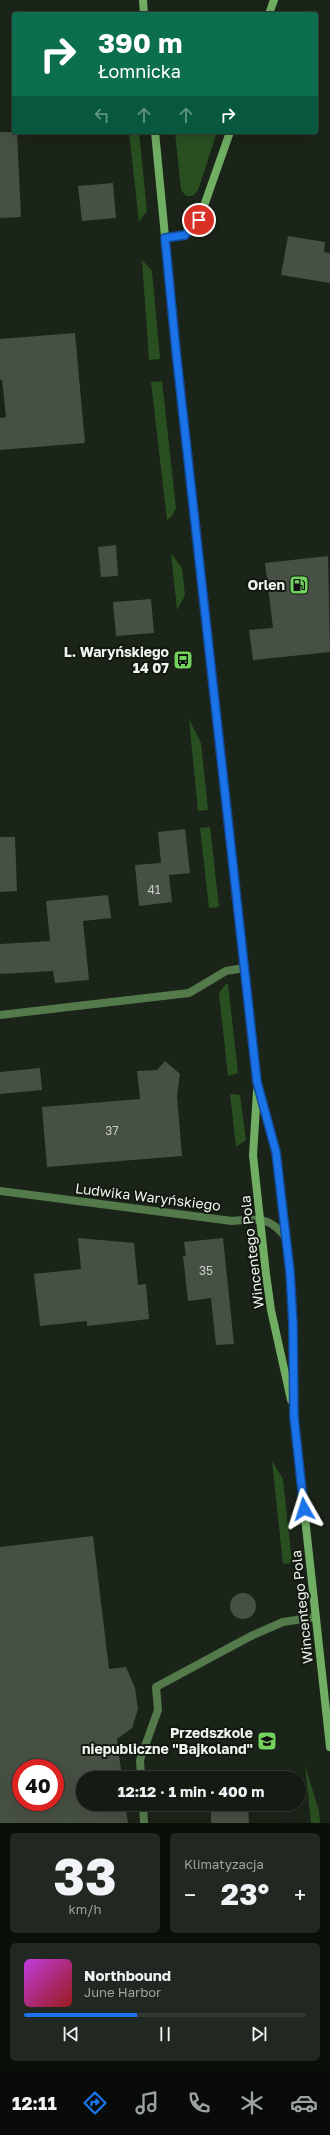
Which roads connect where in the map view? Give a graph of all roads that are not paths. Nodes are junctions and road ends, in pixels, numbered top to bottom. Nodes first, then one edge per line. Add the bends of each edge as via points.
1 (143, 0) edge
2 (274, 0) edge
3 (144, 12) edge
4 (270, 12) edge
5 (155, 134) edge
6 (229, 134) edge
7 (165, 238) junction
8 (244, 968) junction
9 (0, 1015) edge
10 (257, 1082) junction
11 (0, 1192) edge
12 (261, 1219) junction
13 (286, 1238) junction
14 (294, 1417) junction
15 (316, 1617) junction
16 (330, 1746) edge
17 (141, 1771) edge
18 (143, 1811) edge
19 (144, 1823) edge

1 - 3 street
2 - 4 street
5 - 7 street, Wincentego Pola
6 - 7 street via 199,220 185,235
7 - 8 street, Wincentego Pola
8 - 9 street via 226,971 189,993
8 - 10 street, Wincentego Pola
10 - 12 street, Wincentego Pola via 254,1156
10 - 13 street, Wincentego Pola via 276,1152
11 - 12 street, Ludwika Waryńskiego via 232,1221
12 - 13 street via 279,1228
12 - 14 street, Wincentego Pola via 271,1310
13 - 14 street, Wincentego Pola via 293,1324
14 - 15 street, Wincentego Pola
15 - 16 street, Wincentego Pola
15 - 17 street via 283,1622 251,1636 156,1687 158,1710 140,1760
18 - 19 street

